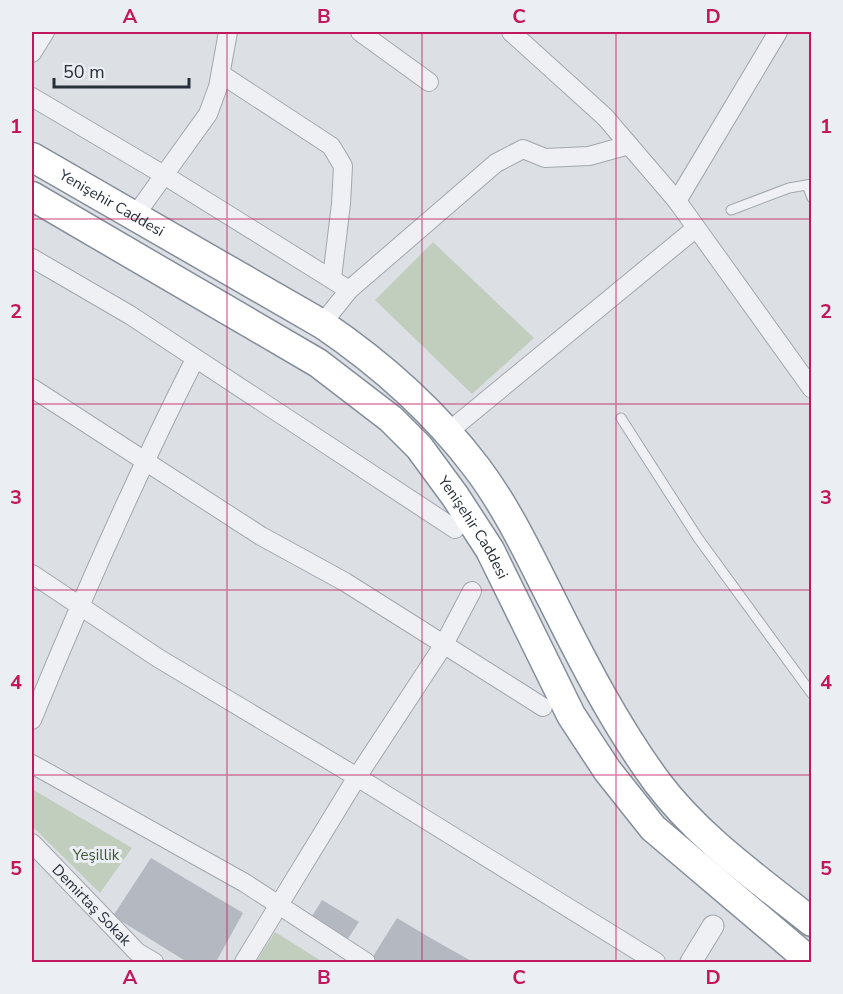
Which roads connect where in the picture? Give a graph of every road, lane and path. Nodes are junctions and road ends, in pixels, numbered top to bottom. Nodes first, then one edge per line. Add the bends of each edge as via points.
1 (45, 32) edge
2 (228, 32) edge
3 (360, 32) edge
4 (511, 32) edge
5 (778, 32) edge
6 (32, 53) edge
7 (221, 74) junction
8 (429, 82) dead end
9 (32, 98) edge
10 (629, 145) junction
11 (32, 158) edge
12 (164, 175) junction
13 (809, 184) edge
14 (32, 196) edge
15 (812, 198) edge
16 (677, 201) junction
17 (731, 210) dead end
18 (134, 217) junction
19 (696, 228) junction
20 (32, 258) edge
21 (332, 278) junction
22 (349, 290) junction
23 (322, 324) junction
24 (195, 359) junction
25 (32, 388) edge
26 (812, 389) edge
27 (621, 418) dead end
28 (448, 432) junction
29 (144, 459) junction
30 (455, 529) dead end
31 (32, 574) edge
32 (472, 591) dead end
33 (79, 605) junction
34 (443, 646) junction
35 (812, 694) edge
36 (543, 707) dead end
37 (32, 720) edge
38 (32, 764) edge
39 (357, 777) junction
40 (32, 843) edge
41 (278, 905) junction
42 (812, 921) edge
43 (713, 926) dead end
44 (154, 963) edge
45 (244, 963) edge
46 (366, 963) edge
47 (656, 963) edge
48 (691, 963) edge
49 (811, 963) edge

1 - 6 street
2 - 7 street
3 - 8 street
4 - 10 street via 605,117
5 - 16 street
7 - 12 street via 208,114
7 - 21 street via 331,146 343,166
9 - 12 street
10 - 16 street
10 - 22 street via 589,156 545,158 523,149 496,163
11 - 18 highway, Yenişehir Caddesi
12 - 18 street
12 - 21 street
13 - 15 lane
13 - 17 lane
14 - 49 highway, Yenişehir Caddesi via 318,363 391,419 419,447 490,550 571,715 607,770 653,828
16 - 19 street
18 - 23 highway, Yenişehir Caddesi
19 - 26 street
19 - 28 street
20 - 24 street via 130,315
21 - 22 street
22 - 23 street
23 - 28 highway, Yenişehir Caddesi via 366,354
24 - 29 street
24 - 30 street
25 - 29 street
27 - 35 lane via 698,538
28 - 42 highway, Yenişehir Caddesi via 478,469 517,530 613,717 658,784 735,861
29 - 33 street
29 - 34 street via 261,536 345,582
31 - 33 street
32 - 34 street
33 - 37 street
33 - 39 street via 158,658
34 - 36 street
34 - 39 street
38 - 41 street
39 - 41 street
39 - 47 street
40 - 44 street, Demirtaş Sokak via 137,952
41 - 45 street
41 - 46 street
43 - 48 street

